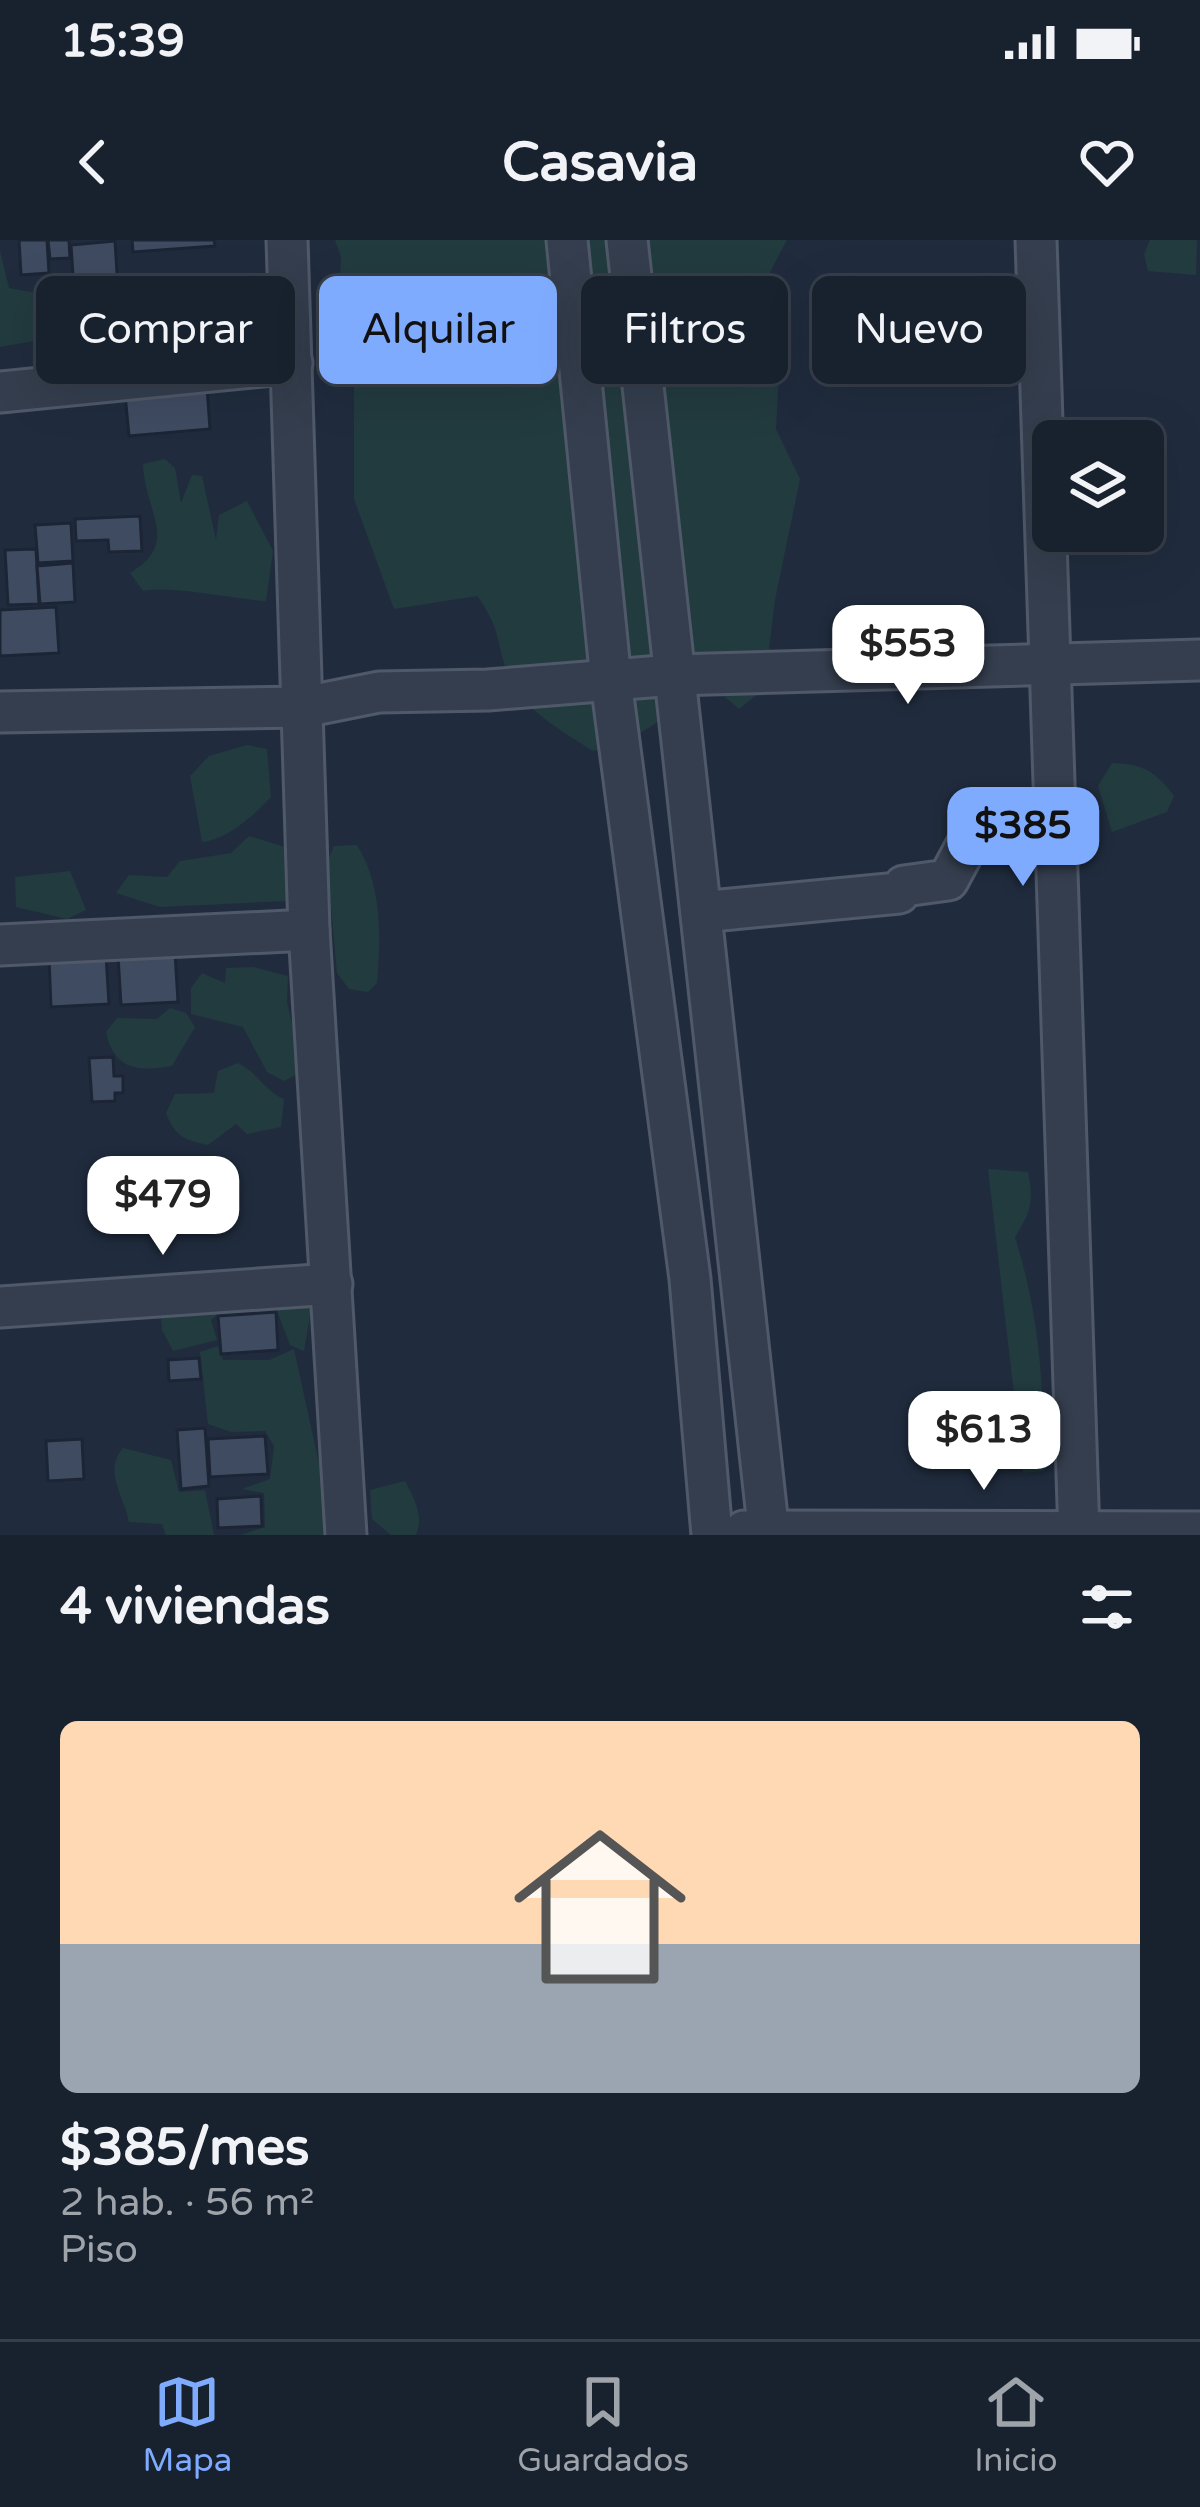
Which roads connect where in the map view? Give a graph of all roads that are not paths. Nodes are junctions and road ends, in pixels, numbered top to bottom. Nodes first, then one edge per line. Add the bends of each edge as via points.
1 (287, 240) edge
2 (568, 240) edge
3 (627, 240) edge
4 (1036, 240) edge
5 (288, 276) edge
6 (81, 384) edge
7 (293, 384) edge
8 (0, 392) edge
9 (1200, 660) edge
10 (1054, 666) junction
11 (674, 675) junction
12 (611, 681) junction
13 (304, 707) junction
14 (0, 712) edge
15 (1059, 836) junction
16 (701, 912) junction
17 (309, 931) junction
18 (0, 945) edge
19 (675, 1176) junction
20 (740, 1269) junction
21 (332, 1284) junction
22 (0, 1307) edge
23 (769, 1532) edge
24 (1200, 1532) edge
25 (712, 1533) edge
26 (1078, 1534) edge
27 (346, 1535) edge

1 - 5 street
2 - 12 street
3 - 11 street
4 - 10 street
6 - 8 street
7 - 13 street
9 - 10 street
10 - 11 street
10 - 15 street
11 - 12 street
11 - 16 street
12 - 13 street via 379,692
12 - 19 street
13 - 14 street
13 - 17 street
15 - 16 street via 969,842 948,880 899,893
15 - 26 street
16 - 20 street
17 - 18 street
17 - 21 street
19 - 20 street
19 - 25 street
20 - 23 street
21 - 22 street
21 - 27 street
23 - 25 street
23 - 26 street
24 - 26 street

